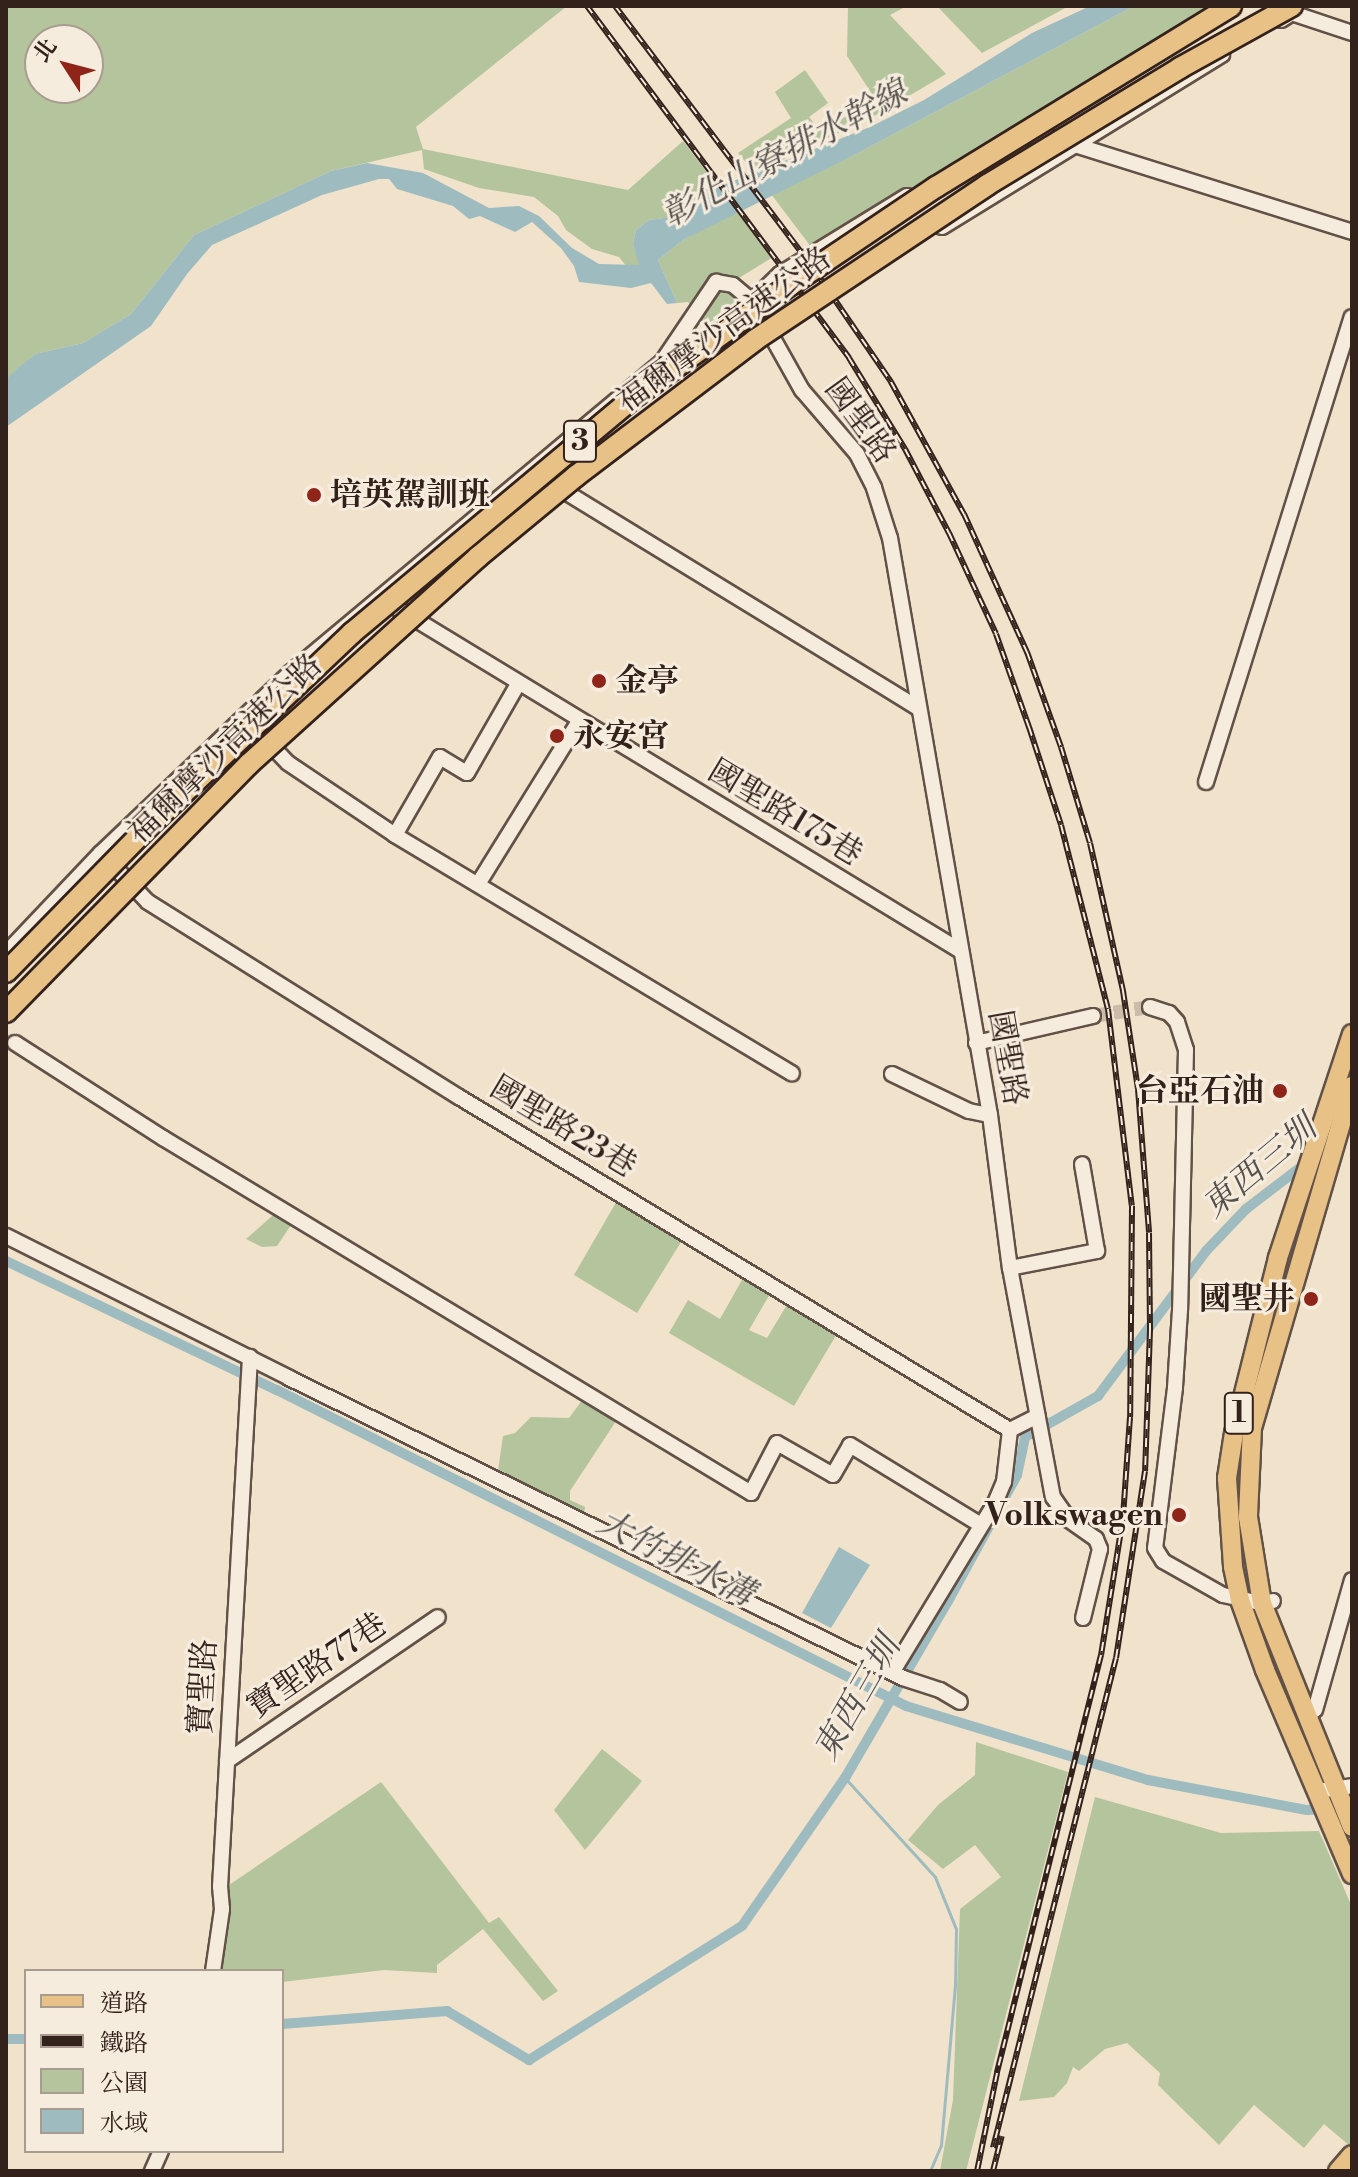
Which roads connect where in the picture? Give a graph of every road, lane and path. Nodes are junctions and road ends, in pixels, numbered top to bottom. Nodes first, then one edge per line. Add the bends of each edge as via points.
1 (1231, 6) edge
2 (1296, 8) edge
3 (1352, 33) edge
4 (1074, 145) junction
5 (942, 227) dead end
6 (1352, 232) edge
7 (752, 301) junction
8 (1352, 317) edge
9 (529, 469) junction
10 (378, 596) junction
11 (518, 684) junction
12 (918, 708) junction
13 (244, 717) junction
14 (579, 721) junction
15 (1206, 782) dead end
16 (395, 835) junction
17 (101, 853) junction
18 (478, 884) junction
19 (959, 950) junction
20 (6, 953) edge
21 (6, 972) edge
22 (1150, 1007) dead end
23 (6, 1012) edge
24 (1093, 1016) tunnel mouth
25 (1352, 1034) edge
26 (15, 1043) dead end
27 (976, 1043) junction
28 (792, 1074) dead end
29 (892, 1074) dead end
30 (1352, 1086) edge
31 (990, 1115) junction
32 (1082, 1164) dead end
33 (6, 1236) edge
34 (1273, 1256) junction
35 (1304, 1265) junction
36 (1010, 1268) junction
37 (250, 1357) junction
38 (1038, 1416) junction
39 (1010, 1430) junction
40 (981, 1525) junction
41 (1352, 1580) edge
42 (1240, 1600) junction
43 (1268, 1602) junction
44 (438, 1617) dead end
45 (1083, 1618) dead end
46 (893, 1671) junction
47 (960, 1702) dead end
48 (1315, 1710) dead end
49 (227, 1761) junction
50 (1332, 1789) edge
51 (1352, 1827) edge
52 (1352, 1874) edge
53 (213, 1969) edge
54 (1352, 2155) edge
55 (1338, 2171) edge

1 - 21 highway, 福爾摩沙高速公路 / 3, bridge via 936,187 790,285 593,430 352,633 157,818
2 - 3 street
2 - 4 street
2 - 23 highway, 福爾摩沙高速公路 / 3, bridge via 1167,76 987,185 755,340 587,467 478,557 249,764
4 - 5 street
4 - 6 street
4 - 7 street via 1035,135 1010,140 829,243 780,274
7 - 9 street via 733,285 716,282 662,362
7 - 12 street, 國聖路 via 802,390 857,454 874,488 890,538
8 - 15 street
9 - 10 street
9 - 12 street
10 - 11 street, 國聖路175巷
10 - 13 street
11 - 14 street, 國聖路175巷
11 - 16 street via 467,773 440,757
12 - 19 street, 國聖路
13 - 16 street via 288,763
13 - 17 street
14 - 18 street
14 - 19 street, 國聖路175巷
16 - 18 street
17 - 20 street
17 - 39 street, 國聖路23巷 via 148,902
18 - 28 street
19 - 27 street, 國聖路
22 - 42 street via 1177,1022 1186,1050 1180,1310 1155,1548 1163,1561
24 - 27 street
25 - 34 main road, 1
26 - 40 street via 751,1493 777,1443 833,1475 850,1445
27 - 31 street, 國聖路
29 - 31 street via 969,1111
30 - 35 main road, 1
31 - 36 street, 國聖路
32 - 36 street via 1097,1251
33 - 37 street
34 - 35 main road
34 - 42 main road, 1 via 1227,1478
35 - 43 main road, 1 via 1252,1428 1248,1517
36 - 38 street, 國聖路
37 - 46 street
37 - 49 street, 寶聖路
38 - 39 street
38 - 45 street, 國聖路 via 1053,1497 1100,1549
39 - 40 street via 1004,1482
40 - 46 street
41 - 48 street
42 - 43 street
42 - 50 main road, 1 via 1265,1670
43 - 50 main road, 1
44 - 49 street, 寶聖路77巷
46 - 47 street
49 - 53 street, 寶聖路 via 222,1909
50 - 51 main road, 1
50 - 52 main road, 1 via 1341,1845
54 - 55 main road

